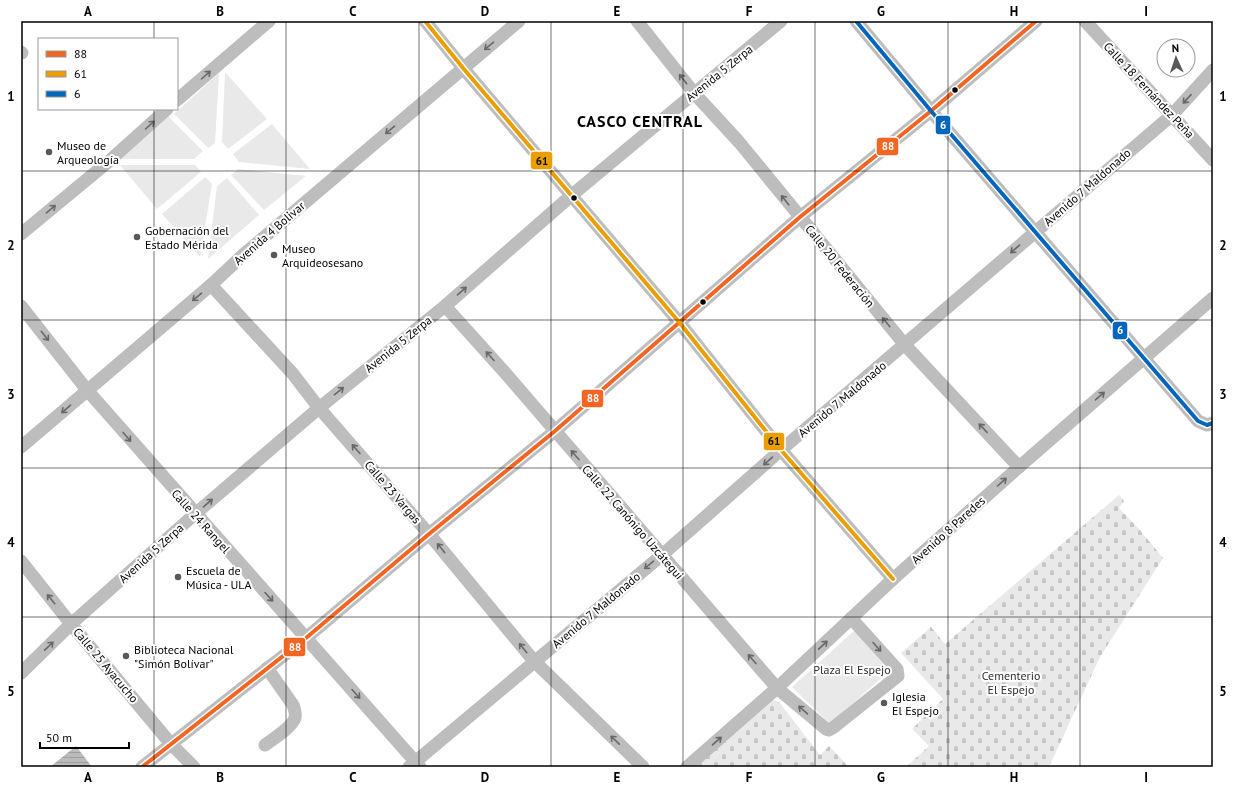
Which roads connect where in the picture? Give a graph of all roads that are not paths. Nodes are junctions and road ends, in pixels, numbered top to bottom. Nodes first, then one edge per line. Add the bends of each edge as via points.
1 (269, 21) edge
2 (425, 21) edge
3 (519, 21) edge
4 (637, 21) edge
5 (781, 21) edge
6 (856, 21) edge
7 (1036, 21) edge
8 (1085, 21) edge
9 (463, 68) junction
10 (1213, 70) edge
11 (694, 93) junction
12 (178, 99) edge
13 (166, 110) edge
14 (931, 110) junction
15 (1172, 115) junction
16 (1213, 160) edge
17 (572, 195) junction
18 (800, 217) junction
19 (1035, 232) junction
20 (21, 234) edge
21 (211, 285) junction
22 (1213, 298) edge
23 (21, 306) edge
24 (445, 306) junction
25 (679, 322) junction
26 (905, 345) junction
27 (1144, 358) junction
28 (87, 390) junction
29 (319, 408) junction
30 (1213, 423) edge
31 (555, 431) junction
32 (21, 447) edge
33 (781, 450) junction
34 (1019, 467) junction
35 (195, 514) junction
36 (429, 534) junction
37 (662, 555) junction
38 (21, 561) edge
39 (893, 579) junction
40 (851, 618) junction
41 (71, 624) junction
42 (306, 638) junction
43 (534, 661) junction
44 (267, 668) junction
45 (21, 673) edge
46 (777, 688) junction
47 (171, 744) junction
48 (265, 745) dead end
49 (415, 765) edge
50 (142, 767) edge
51 (194, 767) edge
52 (643, 767) edge
53 (687, 767) edge

12 -> 1 street
2 - 9 street
3 -> 9 street, Avenida 4 Bolivar
11 -> 4 street, Calle 20 Federación
5 - 11 street, Avenida 5 Zerpa
6 - 14 street
7 - 14 street
8 - 15 street, Calle 18 Fernández Peña
9 - 17 street
9 -> 21 street, Avenida 4 Bolivar via 243,254
10 -> 15 street, Avenido 7 Maldonado
11 - 17 street, Avenida 5 Zerpa
18 -> 11 street, Calle 20 Federación via 739,142
20 -> 13 street
14 - 18 street
14 - 19 street
15 - 16 street, Calle 18 Fernández Peña
15 - 19 street, Avenido 7 Maldonado
24 -> 17 street, Avenida 5 Zerpa
17 - 25 street
18 - 25 street
26 -> 18 street, Calle 20 Federación
19 -> 26 street, Avenido 7 Maldonado
19 - 27 street
21 -> 28 street, Avenida 4 Bolivar
21 - 29 street, Calle 23 Vargas via 293,374
22 - 27 street, Avenido 8 Paredes
23 -> 28 street, Calle 24 Rangel
29 -> 24 street, Avenida 5 Zerpa
31 -> 24 street, Calle 22 Canónigo Uzcátegui
25 - 31 street
25 - 33 street
26 - 33 street, Avenido 7 Maldonado
34 -> 26 street, Calle 20 Federación
27 - 30 street via 1198,422 1207,425
34 -> 27 street, Avenido 8 Paredes
28 -> 32 street, Avenida 4 Bolivar
28 -> 35 street, Calle 24 Rangel
35 -> 29 street, Avenida 5 Zerpa
36 -> 29 street, Calle 23 Vargas
31 - 36 street
37 -> 31 street, Calle 22 Canónigo Uzcátegui
33 -> 37 street, Avenido 7 Maldonado
33 - 39 street
39 -> 34 street, Avenido 8 Paredes
35 - 41 street, Avenida 5 Zerpa
35 -> 42 street, Calle 24 Rangel
36 - 42 street
43 -> 36 street, Calle 23 Vargas
37 -> 43 street, Avenido 7 Maldonado
46 -> 37 street, Calle 22 Canónigo Uzcátegui
41 -> 38 street, Calle 25 Ayacucho
39 - 40 street, Avenido 8 Paredes
46 -> 40 street, Avenido 8 Paredes
40 -> 46 street, Calle 22 Canónigo Uzcátegui via 897,669 898,676 829,730
45 -> 41 street, Avenida 5 Zerpa
41 - 47 street, Calle 25 Ayacucho
42 - 44 street
42 -> 49 street, Calle 24 Rangel
43 - 49 street, Avenido 7 Maldonado
52 -> 43 street, Calle 23 Vargas
44 - 47 street
44 - 48 street via 293,706 295,717 292,724
53 -> 46 street, Avenido 8 Paredes
47 - 50 street
47 - 51 street, Calle 25 Ayacucho

